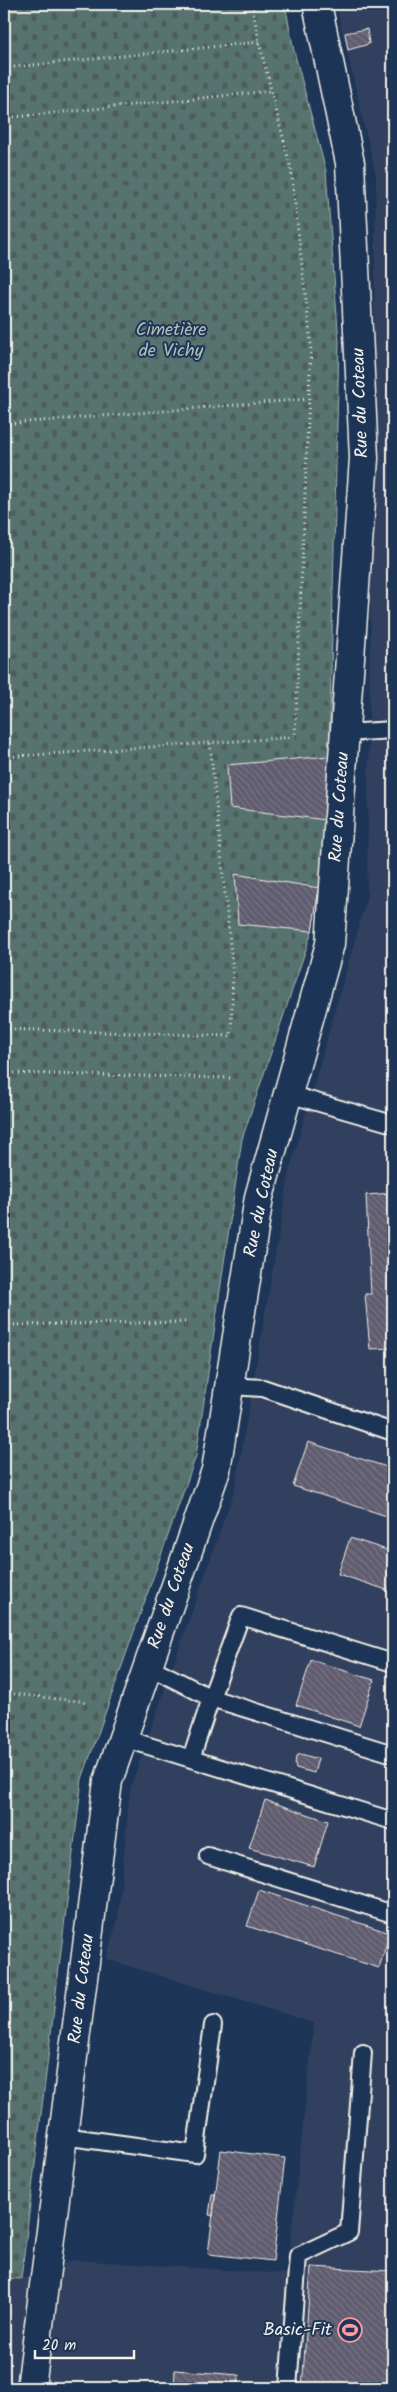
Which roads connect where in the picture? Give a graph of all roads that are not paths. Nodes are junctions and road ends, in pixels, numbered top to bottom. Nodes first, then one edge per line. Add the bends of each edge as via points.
1 (317, 4) edge
2 (393, 730) edge
3 (345, 733) junction
4 (288, 1094) junction
5 (393, 1124) edge
6 (229, 1386) junction
7 (393, 1432) edge
8 (393, 1663) edge
9 (148, 1666) junction
10 (211, 1698) junction
11 (123, 1738) junction
12 (393, 1754) edge
13 (190, 1758) junction
14 (393, 1821) edge
15 (208, 1856) dead end
16 (393, 1914) edge
17 (214, 2025) dead end
18 (363, 2053) dead end
19 (63, 2136) junction
20 (31, 2388) edge
21 (288, 2388) edge

1 - 3 street, Rue du Coteau via 350,163 364,458
2 - 3 lane
3 - 4 street, Rue du Coteau via 330,944
4 - 5 lane
4 - 6 street, Rue du Coteau via 259,1198
6 - 7 lane via 263,1388
6 - 9 street, Rue du Coteau via 216,1470
8 - 10 lane via 241,1616
9 - 10 lane
9 - 11 street, Rue du Coteau
10 - 12 lane
10 - 13 lane
11 - 13 lane
11 - 19 street, Rue du Coteau via 108,1781
13 - 14 lane
15 - 16 lane
17 - 19 lane via 195,2154
18 - 21 lane via 349,2232 298,2256
19 - 20 street, Rue du Coteau

